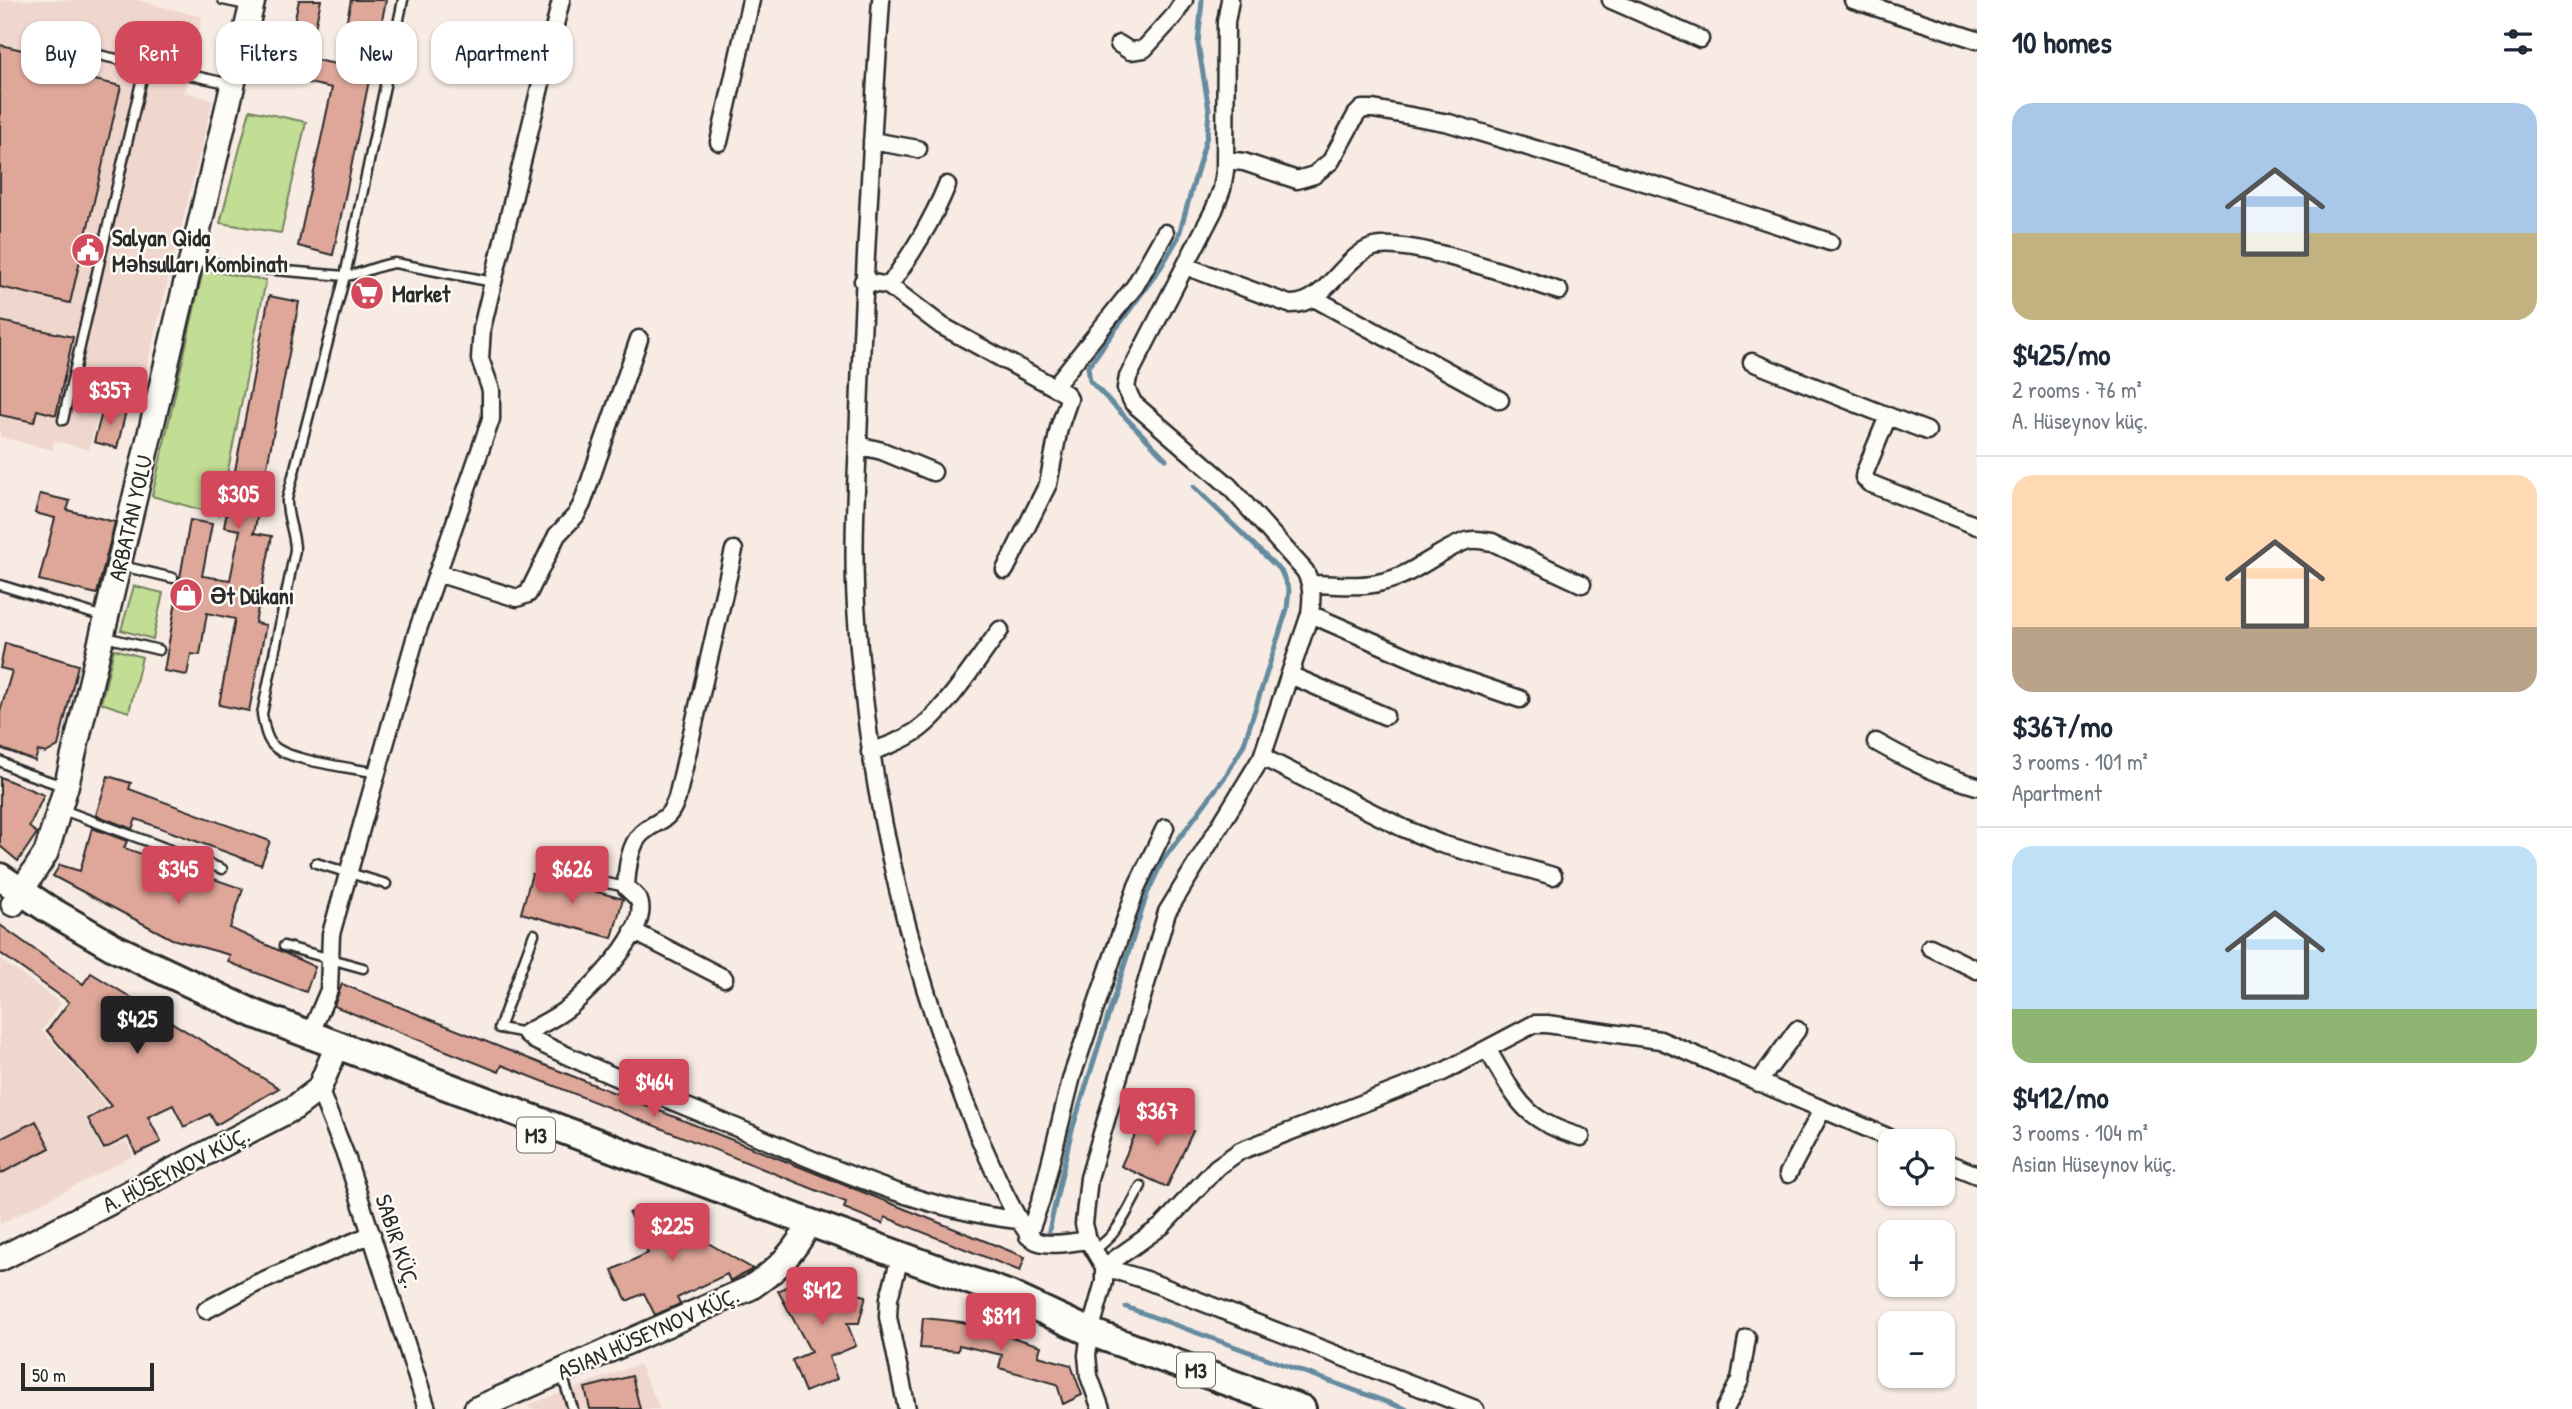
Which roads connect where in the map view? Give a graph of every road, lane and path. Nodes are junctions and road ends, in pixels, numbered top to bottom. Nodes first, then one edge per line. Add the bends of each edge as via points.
1 (223, 0) edge
2 (403, 0) edge
3 (561, 0) edge
4 (751, 0) edge
5 (881, 0) edge
6 (1184, 0) edge
7 (1230, 0) edge
8 (1611, 0) edge
9 (1853, 0) edge
10 (253, 3) edge
11 (249, 21) edge
12 (1700, 39) dead end
13 (1977, 40) edge
14 (1119, 44) dead end
15 (141, 84) edge
16 (233, 84) edge
17 (872, 141) junction
18 (719, 142) dead end
19 (918, 149) dead end
20 (1225, 160) junction
21 (947, 184) dead end
22 (1165, 233) dead end
23 (1830, 242) dead end
24 (192, 259) junction
25 (1185, 266) junction
26 (345, 276) junction
27 (863, 281) junction
28 (493, 282) junction
29 (889, 286) junction
30 (1559, 291) dead end
31 (1314, 298) junction
32 (639, 339) dead end
33 (1752, 362) dead end
34 (1054, 387) junction
35 (1500, 400) dead end
36 (1888, 416) junction
37 (63, 420) dead end
38 (1927, 430) dead end
39 (858, 445) junction
40 (933, 472) dead end
41 (1977, 526) edge
42 (734, 550) dead end
43 (119, 566) junction
44 (1005, 569) dead end
45 (437, 573) junction
46 (173, 578) dead end
47 (1312, 584) junction
48 (1582, 584) dead end
49 (0, 585) edge
50 (1310, 614) junction
51 (104, 627) junction
52 (1000, 630) dead end
53 (159, 650) dead end
54 (1290, 675) junction
55 (1521, 699) dead end
56 (1385, 716) dead end
57 (1875, 742) dead end
58 (870, 752) junction
59 (1262, 757) junction
60 (0, 761) edge
61 (377, 773) junction
62 (1977, 786) edge
63 (63, 798) junction
64 (1165, 828) dead end
65 (316, 863) dead end
66 (222, 869) dead end
67 (348, 872) junction
68 (564, 874) dead end
69 (1553, 876) dead end
70 (0, 877) edge
71 (386, 884) dead end
72 (626, 887) junction
73 (12, 897) edge
74 (633, 931) junction
75 (534, 934) dead end
76 (284, 946) dead end
77 (1930, 947) dead end
78 (330, 958) junction
79 (363, 968) dead end
80 (1977, 970) edge
81 (724, 978) dead end
82 (1797, 1030) dead end
83 (526, 1033) junction
84 (310, 1035) junction
85 (1487, 1049) junction
86 (332, 1058) junction
87 (1758, 1083) junction
88 (318, 1089) junction
89 (1822, 1110) junction
90 (1878, 1133) edge
91 (1581, 1138) dead end
92 (1955, 1166) edge
93 (1788, 1174) dead end
94 (1977, 1175) edge
95 (1142, 1186) dead end
96 (1018, 1220) junction
97 (372, 1234) junction
98 (803, 1235) junction
99 (1028, 1236) junction
100 (1091, 1245) junction
101 (0, 1259) edge
102 (1104, 1267) junction
103 (897, 1269) junction
104 (206, 1310) dead end
105 (1090, 1332) junction
106 (1748, 1338) dead end
107 (561, 1372) junction
108 (427, 1409) edge
109 (476, 1409) edge
110 (573, 1409) edge
111 (906, 1409) edge
112 (1101, 1409) edge
113 (1302, 1409) edge
114 (1475, 1409) edge
115 (1725, 1409) edge

1 - 10 lane
2 - 26 lane
3 - 28 street
4 - 18 street
5 - 17 street
6 - 14 street via 1144,49 1130,51
7 - 20 street
8 - 12 street
9 - 13 street
10 - 11 main road, ARBATAN YOLU
15 - 37 lane
16 - 24 main road, ARBATAN YOLU
17 - 19 street
17 - 27 street
20 - 23 street via 1297,180 1314,175 1331,161 1356,114 1373,109 1449,123
20 - 25 street via 1223,189
21 - 29 street via 923,237
22 - 34 street via 1135,286
24 - 26 lane
24 - 43 main road, ARBATAN YOLU
25 - 31 street via 1289,304 1300,305
25 - 47 street via 1126,388 1133,403 1244,500 1306,571
26 - 28 lane via 395,263
26 - 61 lane via 288,499 286,512 295,550 262,713 274,747 288,755
27 - 29 street
27 - 39 street
28 - 45 street via 479,348 491,390 491,419
29 - 34 street via 942,326
30 - 31 street via 1479,265 1386,244 1360,253
31 - 35 street
32 - 45 street via 582,504 557,536 528,594 517,598
33 - 36 street
34 - 44 street via 1069,399 1048,484
36 - 38 street
36 - 41 street via 1865,472 1868,483
39 - 40 street
39 - 58 street via 855,605
42 - 72 street via 677,798 665,820 641,834 634,844
43 - 46 lane
43 - 51 main road, ARBATAN YOLU
45 - 61 street
47 - 48 street via 1381,583 1408,574 1467,541 1479,540
47 - 50 street
49 - 51 lane
50 - 54 street
50 - 55 street via 1450,675
51 - 53 lane
51 - 63 main road, ARBATAN YOLU
52 - 58 street via 933,716 916,731
54 - 56 street
54 - 59 street
57 - 62 street via 1917,765
58 - 96 street via 909,939 938,1034 972,1122
59 - 69 street via 1441,844
59 - 100 street via 1167,912 1089,1178 1084,1224
60 - 63 lane
61 - 67 street
63 - 66 lane
63 - 73 main road, ARBATAN YOLU via 46,853
64 - 99 street via 1137,886 1072,1076
65 - 67 lane
67 - 71 lane
67 - 78 street via 331,934
68 - 72 lane
70 - 73 main road
72 - 74 street via 640,908
73 - 84 main road via 173,977
73 - 86 main road, M3 via 64,936 167,990
74 - 81 street
74 - 83 street via 583,996
75 - 83 lane via 499,1028
76 - 78 lane
77 - 80 street
78 - 79 lane
78 - 84 street via 329,990
82 - 87 street
83 - 96 street via 615,1077 902,1195 981,1216
84 - 105 main road via 1010,1295
85 - 87 street via 1534,1024 1547,1024 1660,1040
85 - 91 street via 1523,1108 1555,1130
85 - 102 street via 1443,1072 1240,1151 1217,1167 1161,1226
86 - 88 main road, A. HÜSEYNOV KÜÇ.
86 - 98 main road, M3
87 - 89 street
88 - 97 street, SABIR KÜÇ.
88 - 101 main road, A. HÜSEYNOV KÜÇ. via 271,1121
89 - 90 street
89 - 93 street
92 - 94 street
95 - 100 lane via 1108,1241
96 - 99 street
97 - 104 street
97 - 108 street, SABIR KÜÇ.
98 - 103 main road, M3
98 - 107 main road, ASIAN HÜSEYNOV KÜÇ. via 790,1257 750,1287
99 - 100 street via 1037,1242
100 - 102 street
102 - 105 street
102 - 114 street
103 - 105 main road, M3
103 - 111 street via 888,1317
105 - 112 street via 1088,1376
105 - 113 main road, M3
106 - 115 street via 1740,1380
107 - 109 main road, ASIAN HÜSEYNOV KÜÇ.
107 - 110 lane

